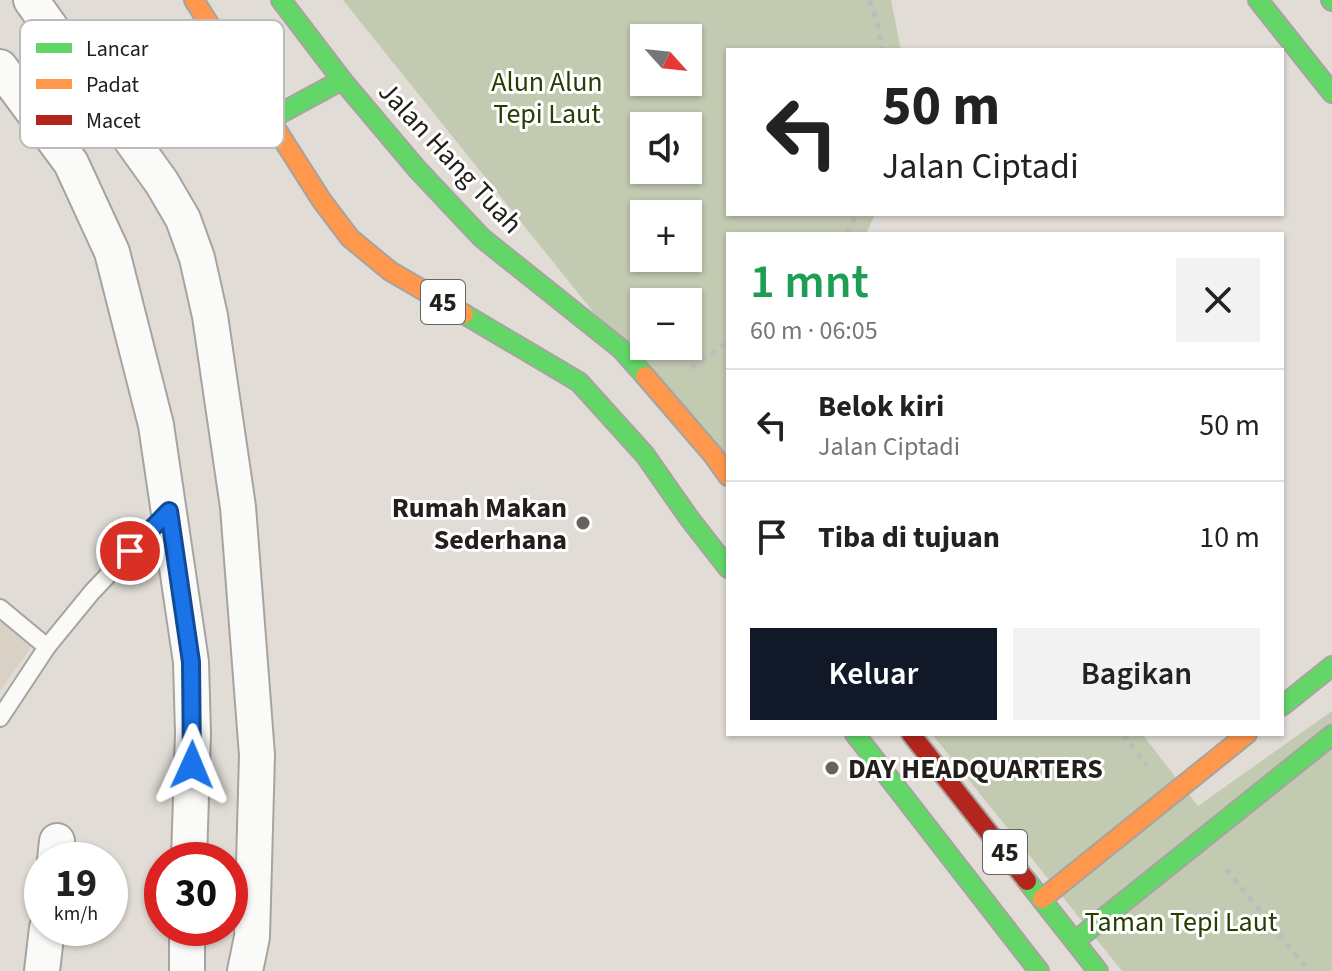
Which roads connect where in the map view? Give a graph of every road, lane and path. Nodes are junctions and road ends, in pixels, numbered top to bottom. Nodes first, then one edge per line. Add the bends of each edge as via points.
1 (31, 0) edge
2 (194, 0) edge
3 (281, 0) edge
4 (869, 0) edge
5 (1258, 0) edge
6 (45, 20) edge
7 (207, 20) edge
8 (882, 48) edge
9 (0, 67) edge
10 (342, 80) junction
11 (1332, 93) edge
12 (20, 94) edge
13 (284, 111) edge
14 (284, 141) edge
15 (60, 148) edge
16 (138, 148) edge
17 (726, 473) edge
18 (169, 511) junction
19 (726, 565) edge
20 (0, 608) edge
21 (47, 647) junction
22 (1332, 666) edge
23 (1284, 704) edge
24 (0, 718) edge
25 (1332, 735) edge
26 (857, 736) edge
27 (913, 736) edge
28 (1245, 736) edge
29 (190, 842) edge
30 (1042, 899) junction
31 (1075, 941) junction
32 (45, 946) edge
33 (187, 946) edge
34 (42, 971) edge
35 (187, 971) edge
36 (245, 971) edge
37 (1039, 971) edge
38 (1098, 971) edge

1 - 6 street
2 - 7 main road, 45
3 - 10 main road, Jalan Hang Tuah
4 - 8 path
5 - 11 main road
9 - 12 street
10 - 13 main road
10 - 17 main road, Jalan Hang Tuah via 482,238 621,349
14 - 19 main road, 45 via 350,238 390,271 579,382 645,455
15 - 18 street via 112,252 156,425
16 - 36 street via 183,219 197,258 238,507 257,755 252,937
18 - 21 lane
18 - 29 street via 191,662
20 - 21 lane
21 - 24 lane
22 - 23 main road
25 - 31 main road
26 - 37 main road, 45
27 - 30 main road, 45
28 - 30 main road
30 - 31 main road, 45
31 - 38 main road, 45
32 - 34 street
33 - 35 street

